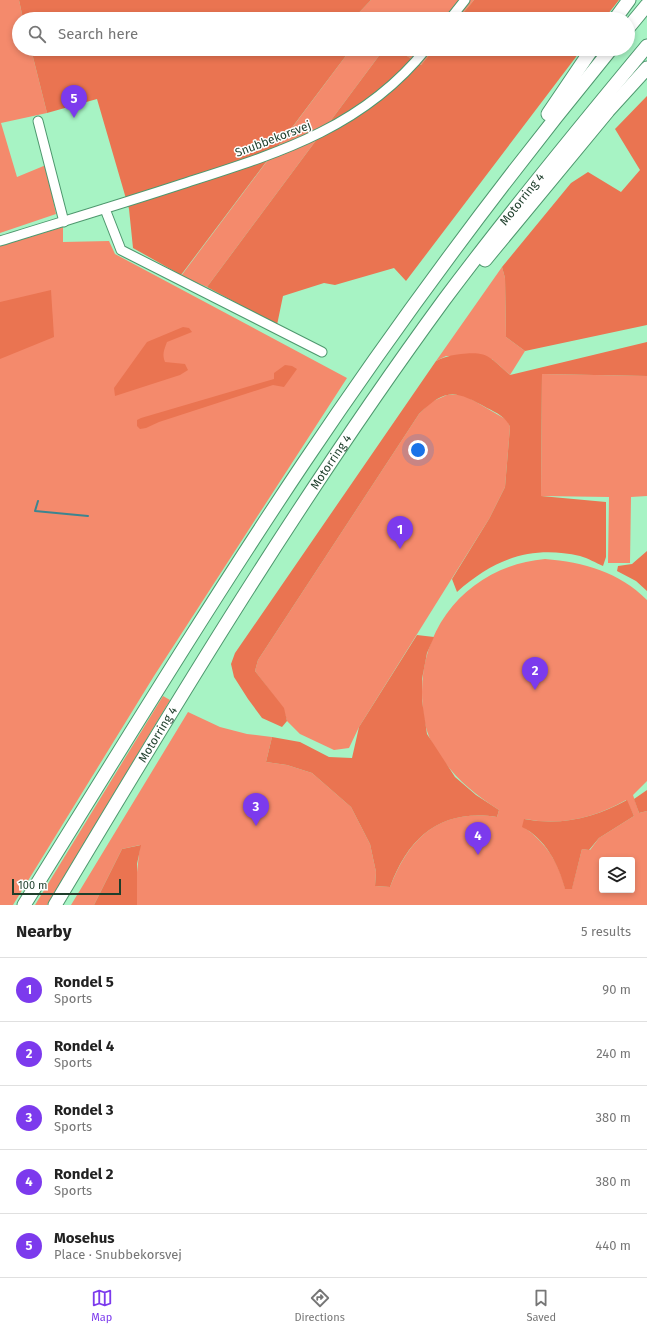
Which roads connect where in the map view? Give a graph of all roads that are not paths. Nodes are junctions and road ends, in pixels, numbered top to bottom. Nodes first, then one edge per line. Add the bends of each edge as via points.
1 (465, 0) edge
2 (629, 0) edge
3 (647, 5) edge
4 (456, 12) edge
5 (620, 12) edge
6 (635, 20) edge
7 (647, 46) edge
8 (420, 56) edge
9 (587, 56) edge
10 (605, 56) edge
11 (647, 68) edge
12 (38, 122) dead end
13 (105, 209) junction
14 (484, 209) junction
15 (64, 222) junction
16 (0, 241) edge
17 (322, 352) dead end
18 (390, 376) junction
19 (24, 905) edge
20 (55, 905) edge

1 - 4 street
2 - 5 highway
3 - 6 highway
7 - 18 highway, Motorring 4 via 494,234
8 - 13 street, Snubbekorsvej via 387,89 359,111 328,130 296,145
9 - 14 highway
10 - 14 highway, Motorring 4
11 - 18 highway via 608,111 500,241 443,316
12 - 15 street
13 - 15 street, Snubbekorsvej
13 - 17 street via 121,250
14 - 19 highway, Motorring 4 via 299,470
15 - 16 street, Snubbekorsvej
18 - 20 highway, Motorring 4 via 320,478 207,653

